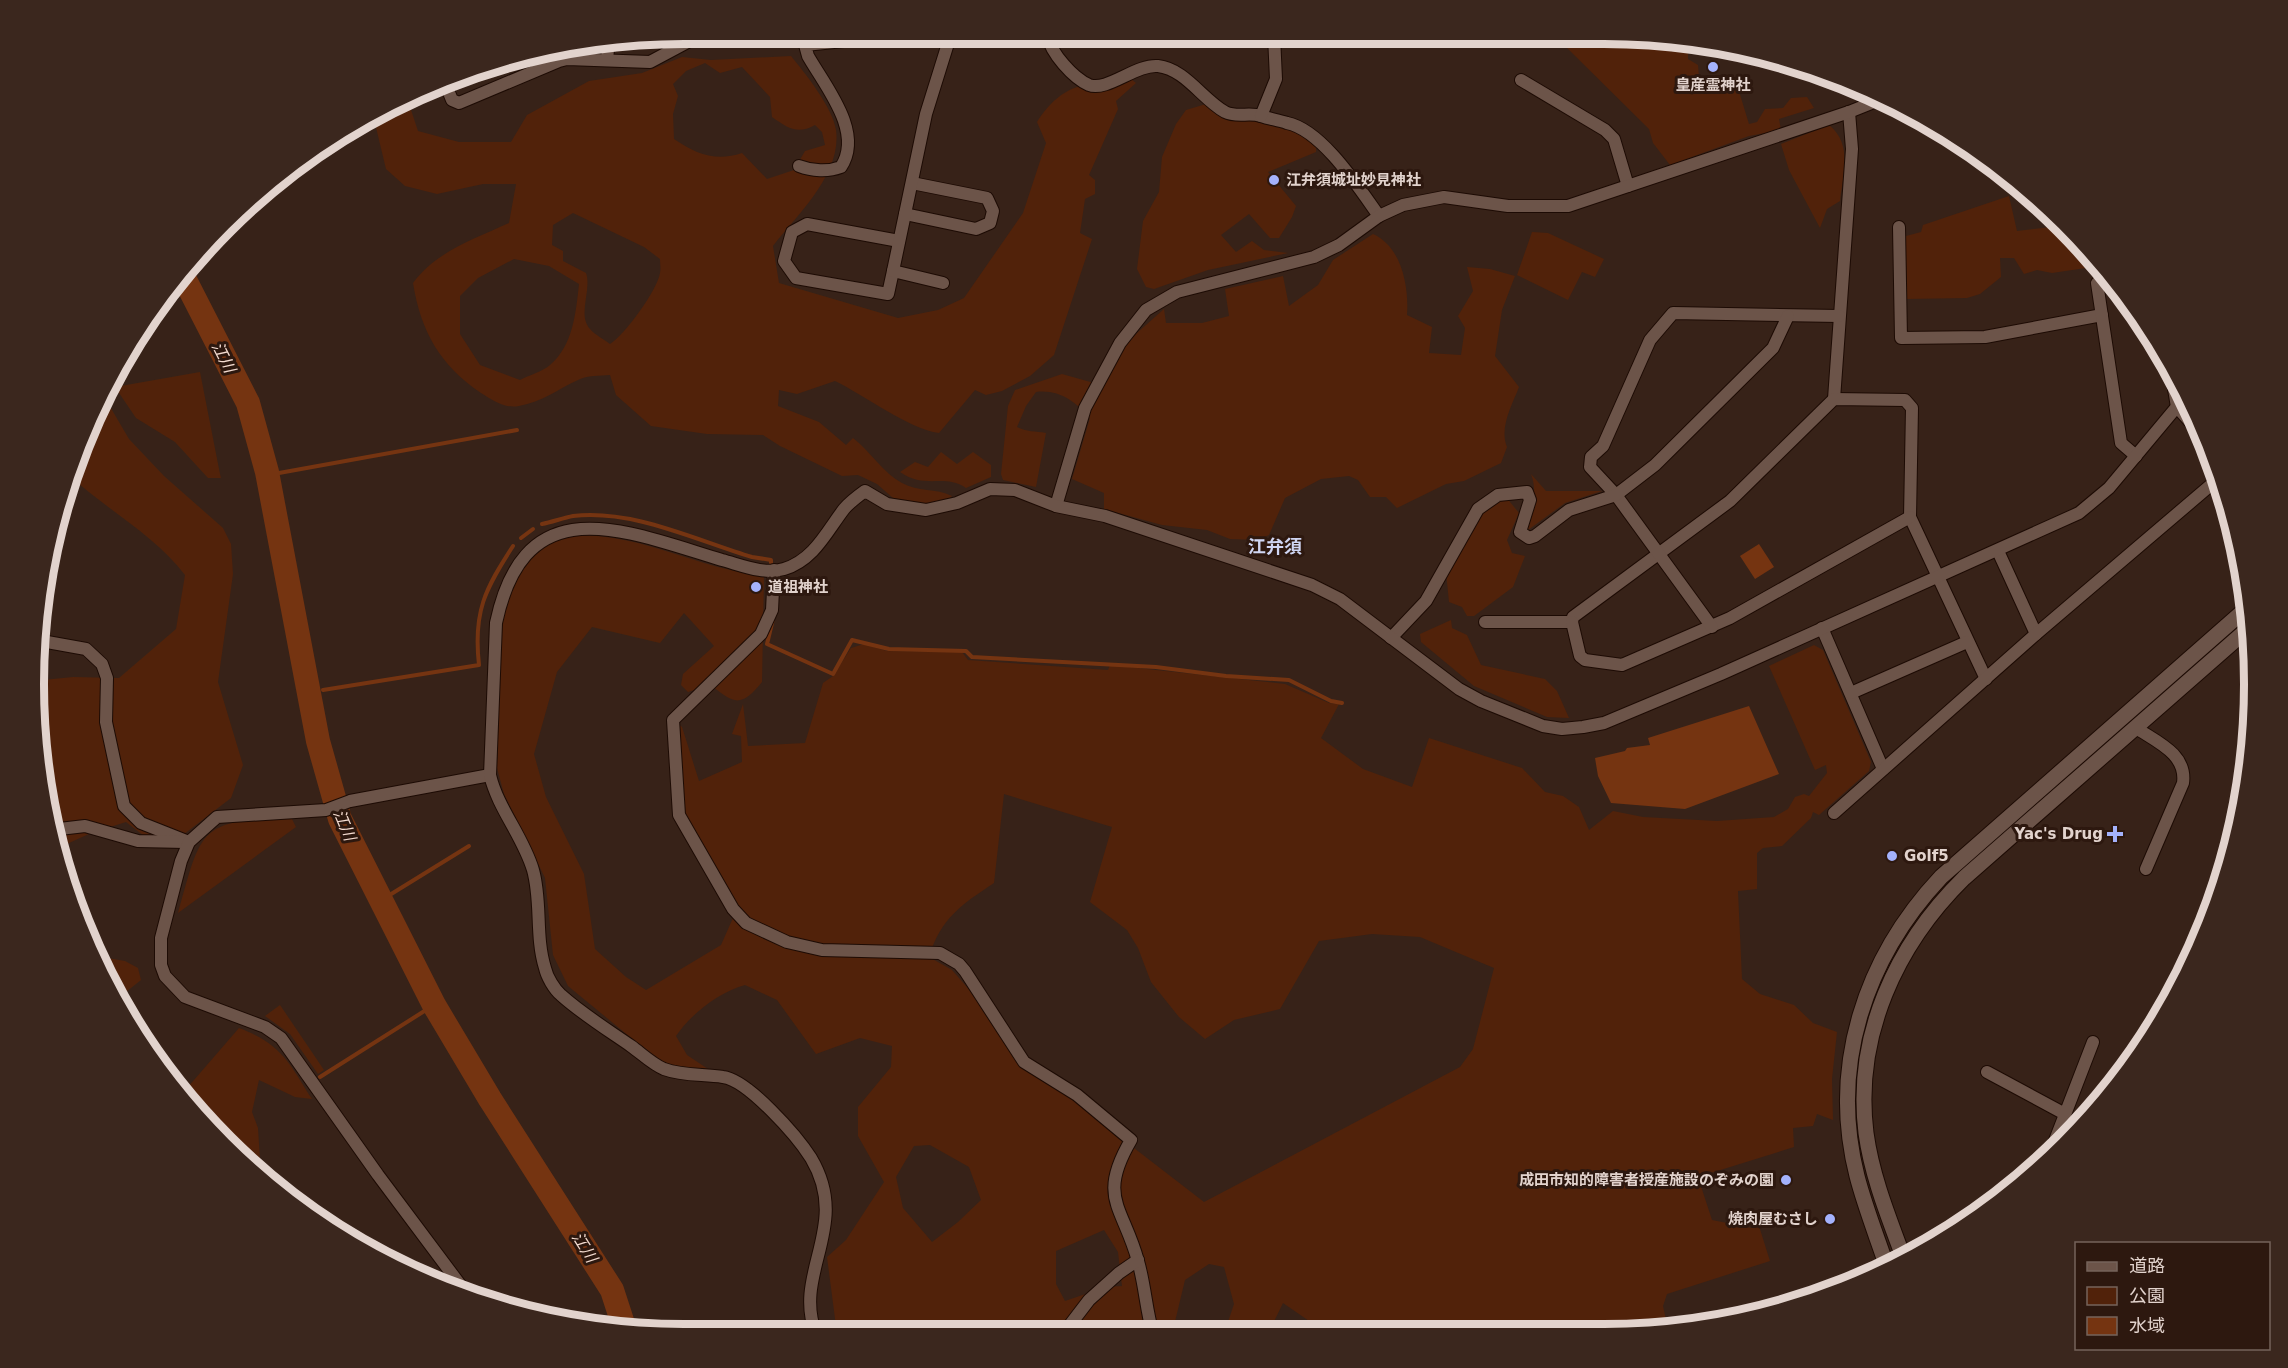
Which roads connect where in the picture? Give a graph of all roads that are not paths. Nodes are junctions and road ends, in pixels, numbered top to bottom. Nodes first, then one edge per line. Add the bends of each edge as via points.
1 (685, 44) edge
2 (816, 44) edge
3 (948, 44) edge
4 (1050, 44) edge
5 (1274, 44) edge
6 (608, 48) edge
7 (607, 60) junction
8 (1521, 80) dead end
9 (447, 89) edge
10 (1872, 103) edge
11 (1849, 112) junction
12 (1261, 116) junction
13 (799, 166) dead end
14 (912, 183) junction
15 (1628, 186) junction
16 (905, 214) junction
17 (1379, 216) junction
18 (1899, 227) dead end
19 (899, 241) junction
20 (893, 271) junction
21 (2102, 282) edge
22 (943, 283) dead end
23 (2102, 315) junction
24 (1788, 316) junction
25 (1839, 316) junction
26 (1834, 399) junction
27 (2179, 404) edge
28 (2136, 456) junction
29 (2212, 483) edge
30 (1617, 495) junction
31 (1056, 506) junction
32 (1910, 517) junction
33 (1998, 551) junction
34 (1661, 554) junction
35 (774, 570) junction
36 (1938, 577) junction
37 (2240, 614) edge
38 (1485, 622) dead end
39 (1572, 622) junction
40 (1712, 627) junction
41 (1822, 628) junction
42 (2036, 634) junction
43 (2242, 634) edge
44 (1391, 638) junction
45 (45, 641) edge
46 (1967, 642) junction
47 (1986, 679) junction
48 (1851, 693) junction
49 (2136, 728) junction
50 (1883, 769) junction
51 (490, 775) junction
52 (1834, 813) dead end
53 (60, 829) edge
54 (189, 842) junction
55 (2146, 869) dead end
56 (2093, 1042) dead end
57 (1987, 1072) dead end
58 (2065, 1114) junction
59 (2055, 1138) edge
60 (1901, 1251) edge
61 (1884, 1259) edge
62 (1138, 1260) junction
63 (459, 1284) edge
64 (814, 1324) edge
65 (1071, 1324) edge
66 (1151, 1324) edge

1 - 7 street via 650,62
2 - 13 street via 805,45 808,56 846,126 849,152 841,167 833,170 807,170
3 - 14 street via 926,114
4 - 12 street via 1087,84 1099,86 1140,68 1160,66 1176,72 1226,113
5 - 12 street via 1276,79
6 - 7 street
7 - 9 street via 559,61 459,104 452,100
8 - 15 street via 1605,130 1614,139
10 - 11 street
11 - 15 street
11 - 25 street via 1852,149
12 - 17 street via 1297,126 1319,143
14 - 16 street
14 - 16 street via 987,198 993,211 990,223 976,229
15 - 17 street via 1568,206 1508,206 1444,197 1403,205
16 - 19 street
17 - 31 street via 1339,245 1314,257 1177,292 1146,310 1120,343 1085,408
18 - 23 street via 1901,338 1985,337
19 - 20 street
19 - 20 street via 807,224 792,232 784,261 796,278 888,294
20 - 22 street
21 - 23 street via 2097,283
23 - 28 street via 2121,443
24 - 25 street
24 - 30 street via 1773,348 1655,465
24 - 30 street via 1673,313 1650,340 1603,446 1591,457 1590,467
25 - 26 street
26 - 32 street via 1905,400 1912,408
26 - 34 street via 1730,501
27 - 28 street
28 - 33 street via 2100,497 2079,513
29 - 42 street
30 - 34 street
30 - 44 street via 1569,510 1529,538 1520,532 1530,496 1522,491 1498,495 1478,509 1426,601
31 - 35 street via 1016,489 1003,488 990,489 941,508 912,509 887,504 865,491 846,506 809,556 783,570
31 - 44 street via 1105,516 1312,585 1340,599
32 - 36 street
32 - 40 street
33 - 36 street
33 - 42 street
34 - 39 street via 1573,617
34 - 40 street
35 - 51 street via 755,569 611,530 569,529 536,546 511,577 500,602
35 - 62 street via 772,610 761,634 673,720 679,815 733,909 759,931 822,950 940,953 959,964 1024,1062 1077,1095 1131,1140 1117,1170 1114,1197
36 - 41 street
36 - 46 street
37 - 61 street via 1941,877 1911,911 1886,951 1857,1020 1848,1078 1857,1176
38 - 39 street
39 - 40 street via 1580,656 1622,665
41 - 44 street via 1604,723 1563,729 1523,720 1481,701
41 - 48 street
42 - 47 street
43 - 49 street
45 - 54 street via 86,648 102,664 107,678 106,722 124,806 141,824
46 - 47 street
46 - 48 street
47 - 50 street
48 - 50 street
49 - 55 street via 2176,755 2183,771 2183,783
49 - 60 street via 1958,885 1925,921 1897,966 1875,1020 1864,1090 1866,1133 1873,1166
50 - 52 street
51 - 54 street via 335,807 217,817
51 - 64 street via 494,793 532,867 545,969 560,994 662,1068 724,1077 753,1091 813,1161 823,1185 826,1221 810,1286
53 - 54 street via 86,826 138,841
54 - 63 street via 161,938 165,976 185,998 282,1038
56 - 58 street
57 - 58 street
58 - 59 street
62 - 65 street via 1089,1300
62 - 66 street

